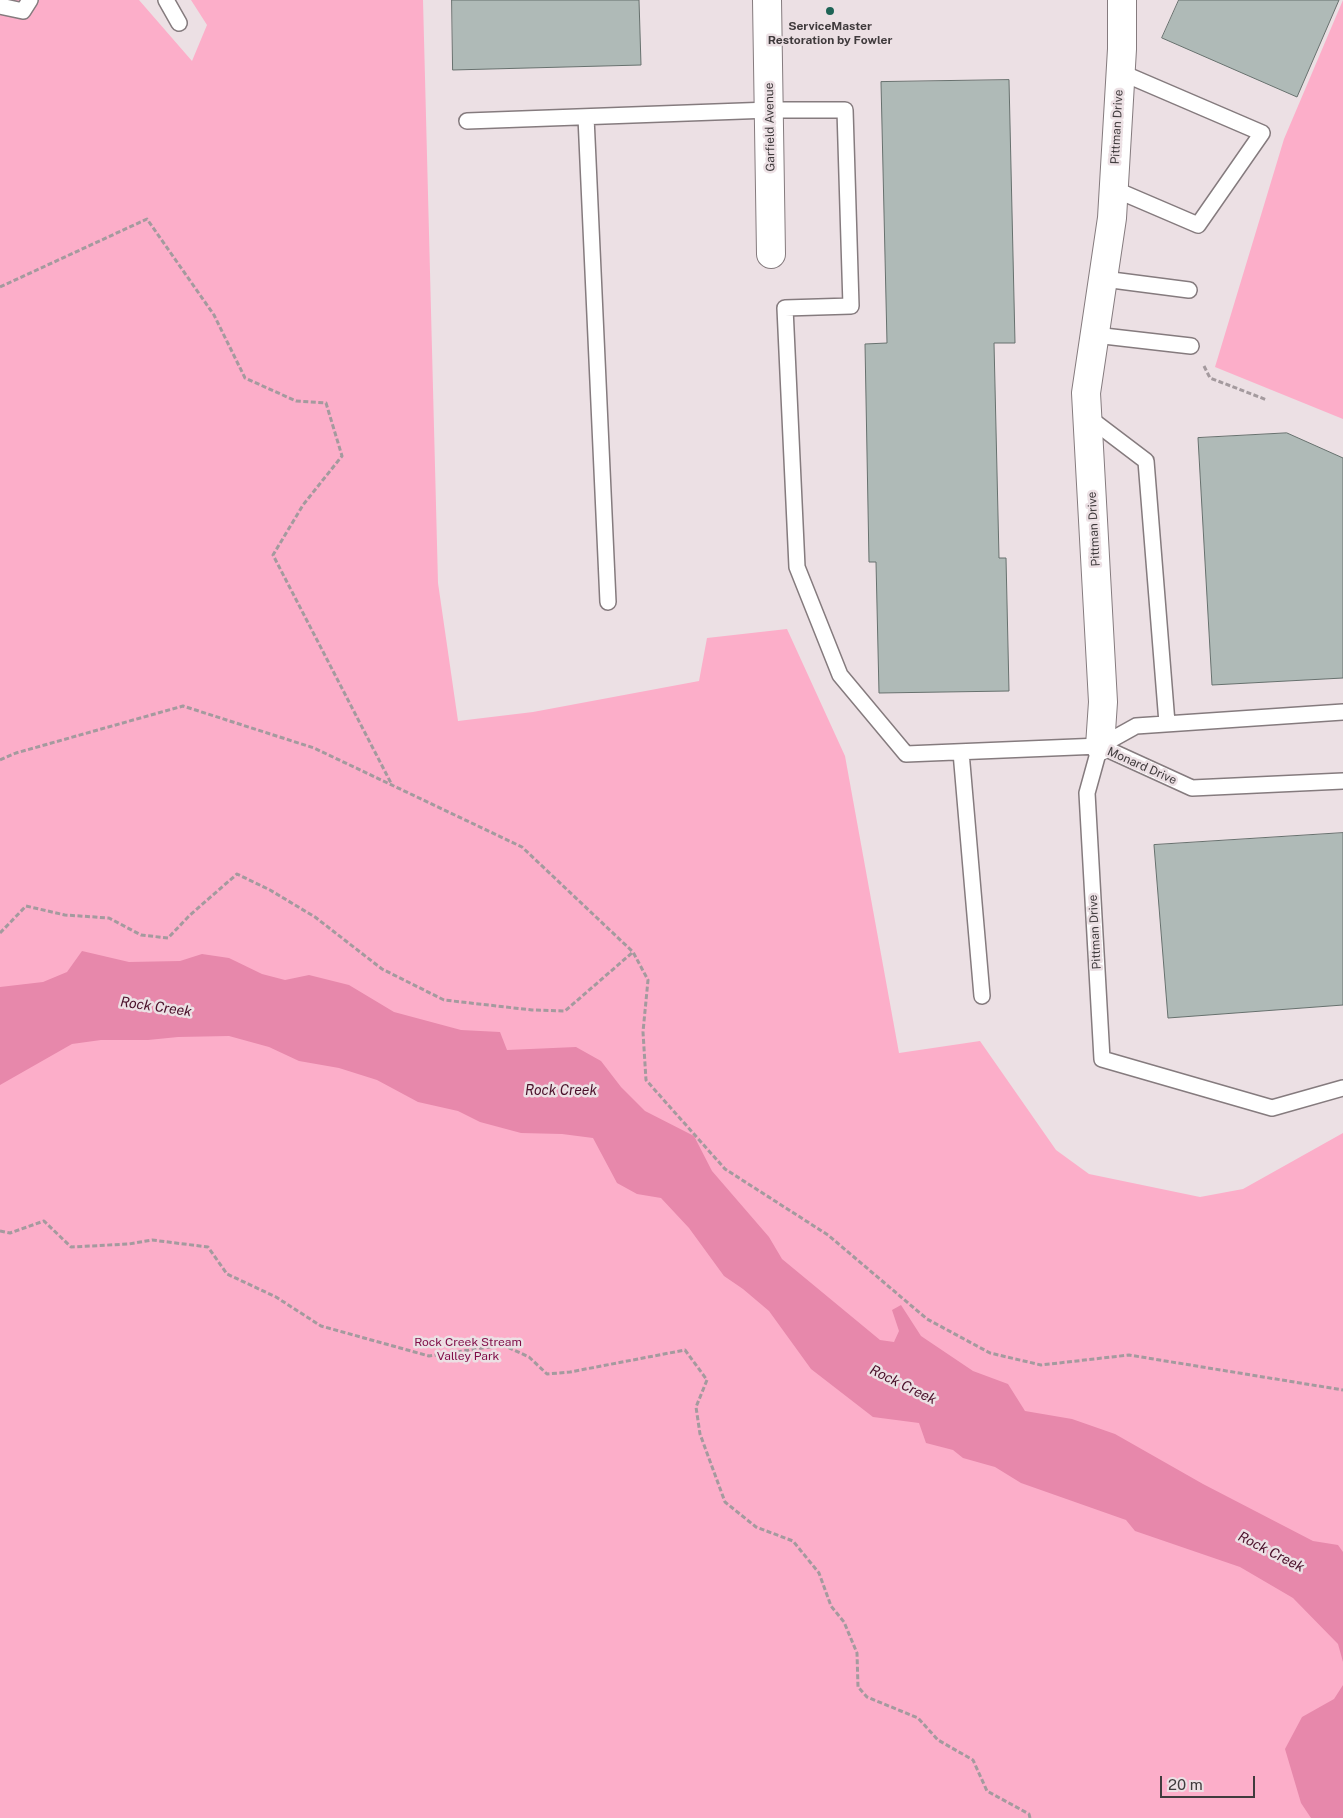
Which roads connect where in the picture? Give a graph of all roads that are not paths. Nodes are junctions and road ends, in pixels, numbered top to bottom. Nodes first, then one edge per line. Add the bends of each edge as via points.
1 (30, 0) edge
2 (166, 0) edge
3 (767, 0) edge
4 (1122, 0) edge
5 (0, 6) edge
6 (179, 22) dead end
7 (1120, 72) junction
8 (770, 110) junction
9 (586, 117) junction
10 (467, 121) dead end
11 (1114, 189) junction
12 (770, 254) dead end
13 (1104, 279) junction
14 (1189, 290) dead end
15 (1095, 335) junction
16 (1191, 346) road end
17 (1088, 417) junction
18 (608, 602) dead end
19 (1343, 712) edge
20 (1167, 724) junction
21 (1100, 746) junction
22 (961, 752) junction
23 (1343, 781) edge
24 (982, 996) dead end
25 (1343, 1088) edge

1 - 5 lane via 23,11
2 - 6 lane
3 - 8 street, Garfield Avenue
4 - 7 street, Pittman Drive
7 - 11 street, Pittman Drive
7 - 11 lane via 1262,133 1198,225
8 - 9 lane
8 - 12 street, Garfield Avenue
8 - 22 lane via 845,110 851,306 785,308 797,567 840,675 906,754
9 - 10 lane
9 - 18 lane
11 - 13 street, Pittman Drive
13 - 14 lane
13 - 15 street, Pittman Drive
15 - 16 lane
15 - 17 street, Pittman Drive via 1086,393
17 - 20 lane via 1146,461
17 - 21 street, Pittman Drive via 1103,702
19 - 20 lane, Monard Drive
20 - 21 lane, Monard Drive via 1136,726
21 - 22 lane
21 - 23 lane, Monard Drive via 1192,788
21 - 25 lane, Pittman Drive via 1087,793 1102,1059 1272,1108
22 - 24 lane

